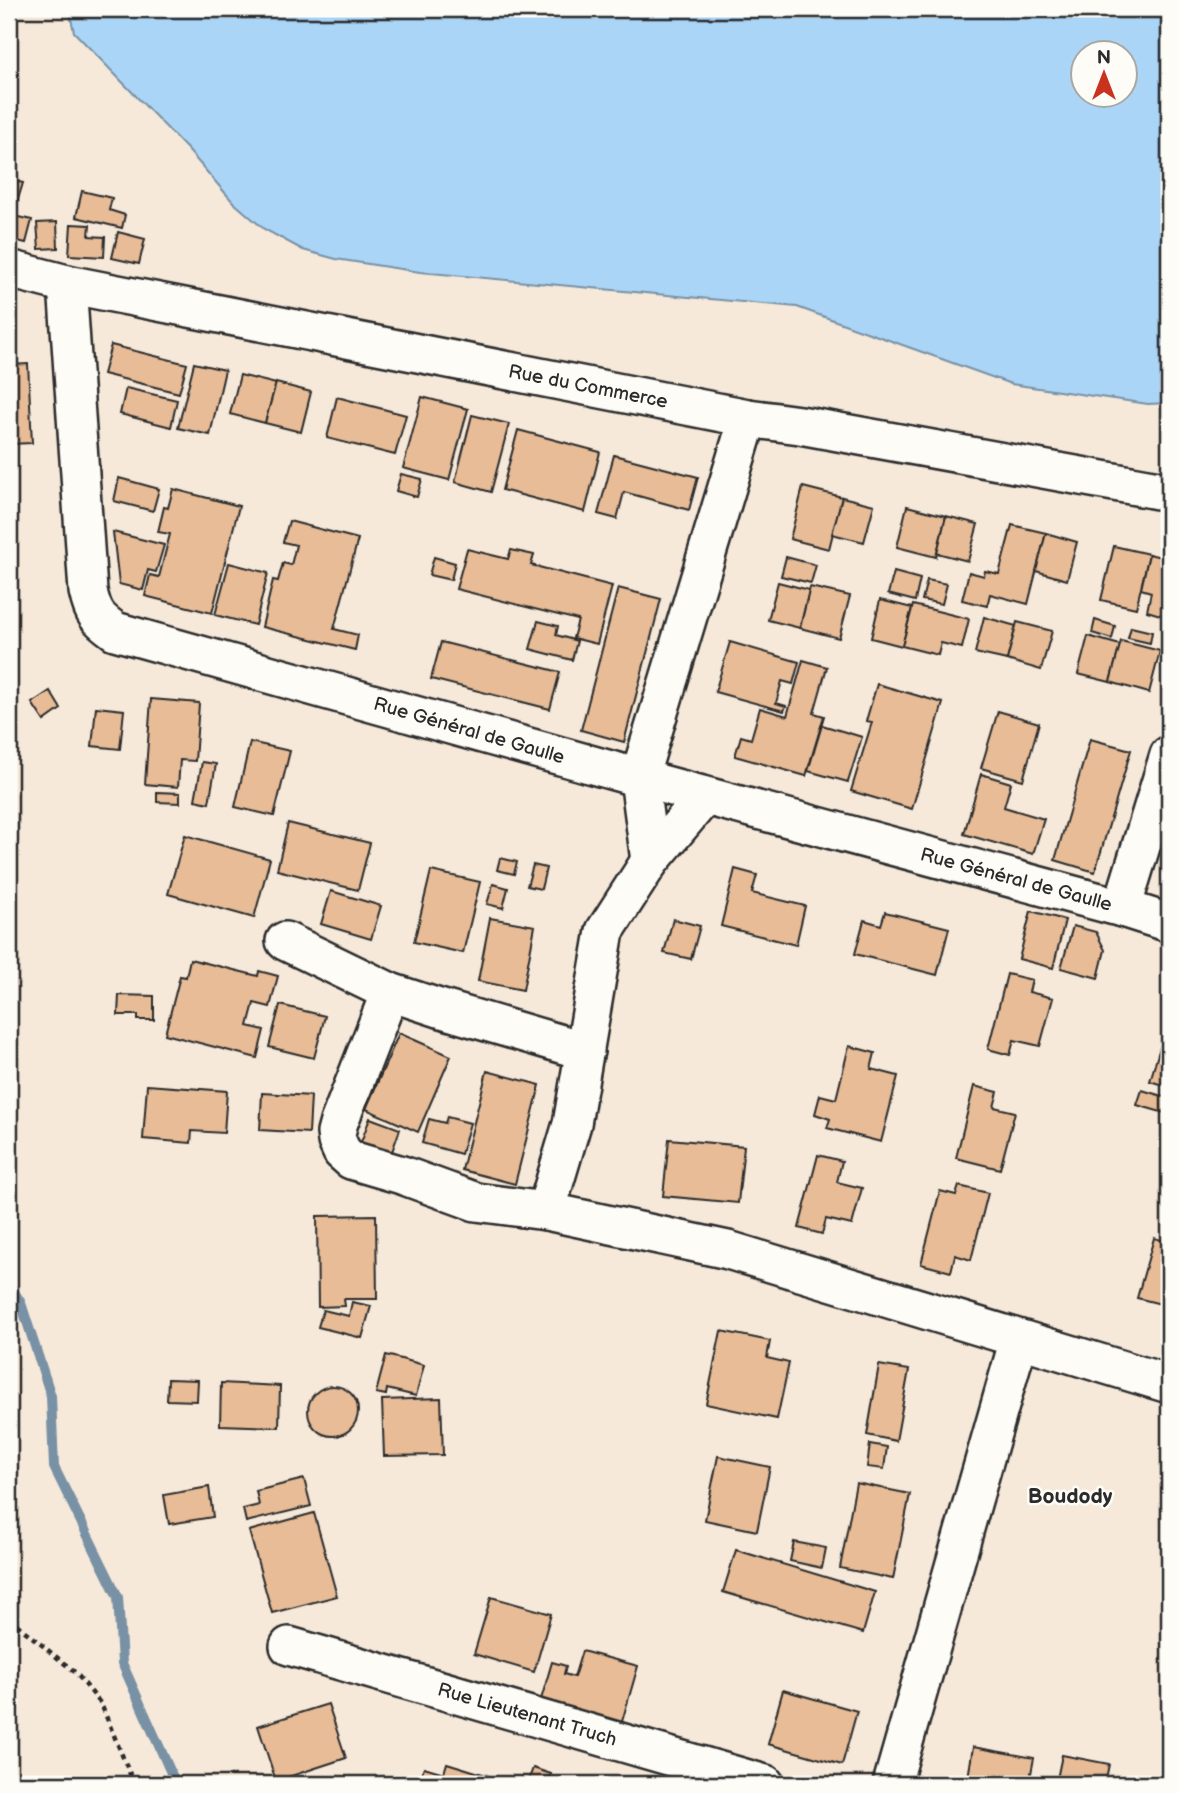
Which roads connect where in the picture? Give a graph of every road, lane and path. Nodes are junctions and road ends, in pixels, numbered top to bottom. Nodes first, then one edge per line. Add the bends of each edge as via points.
1 (9, 269) edge
2 (66, 284) junction
3 (748, 418) junction
4 (1169, 492) edge
5 (1169, 755) edge
6 (639, 778) junction
7 (705, 796) junction
8 (650, 861) junction
9 (1122, 908) junction
10 (1169, 923) edge
11 (285, 941) dead end
12 (390, 992) junction
13 (585, 1051) junction
14 (546, 1211) junction
15 (1019, 1339) junction
16 (1169, 1384) edge
17 (9, 1618) edge
18 (289, 1646) dead end
19 (134, 1784) edge
20 (765, 1784) edge
21 (892, 1784) edge

1 - 2 street, Rue du Commerce
2 - 3 street, Rue du Commerce
2 - 6 street, Rue Général de Gaulle via 88,591 99,620 136,639
3 - 4 street, Rue du Commerce
3 - 6 street
5 - 9 street
6 - 7 street, Rue Général de Gaulle
6 - 8 street
7 - 8 street
7 - 9 street, Rue Général de Gaulle
8 - 13 street via 605,931
9 - 10 street, Rue Général de Gaulle
11 - 12 street
12 - 13 street
12 - 14 street via 339,1122 336,1133 342,1152 351,1160 476,1202
13 - 14 street via 572,1124
14 - 15 street via 728,1250
15 - 16 street
15 - 21 street
17 - 19 path via 76,1673 101,1704
18 - 20 street, Rue Lieutenant Truch

